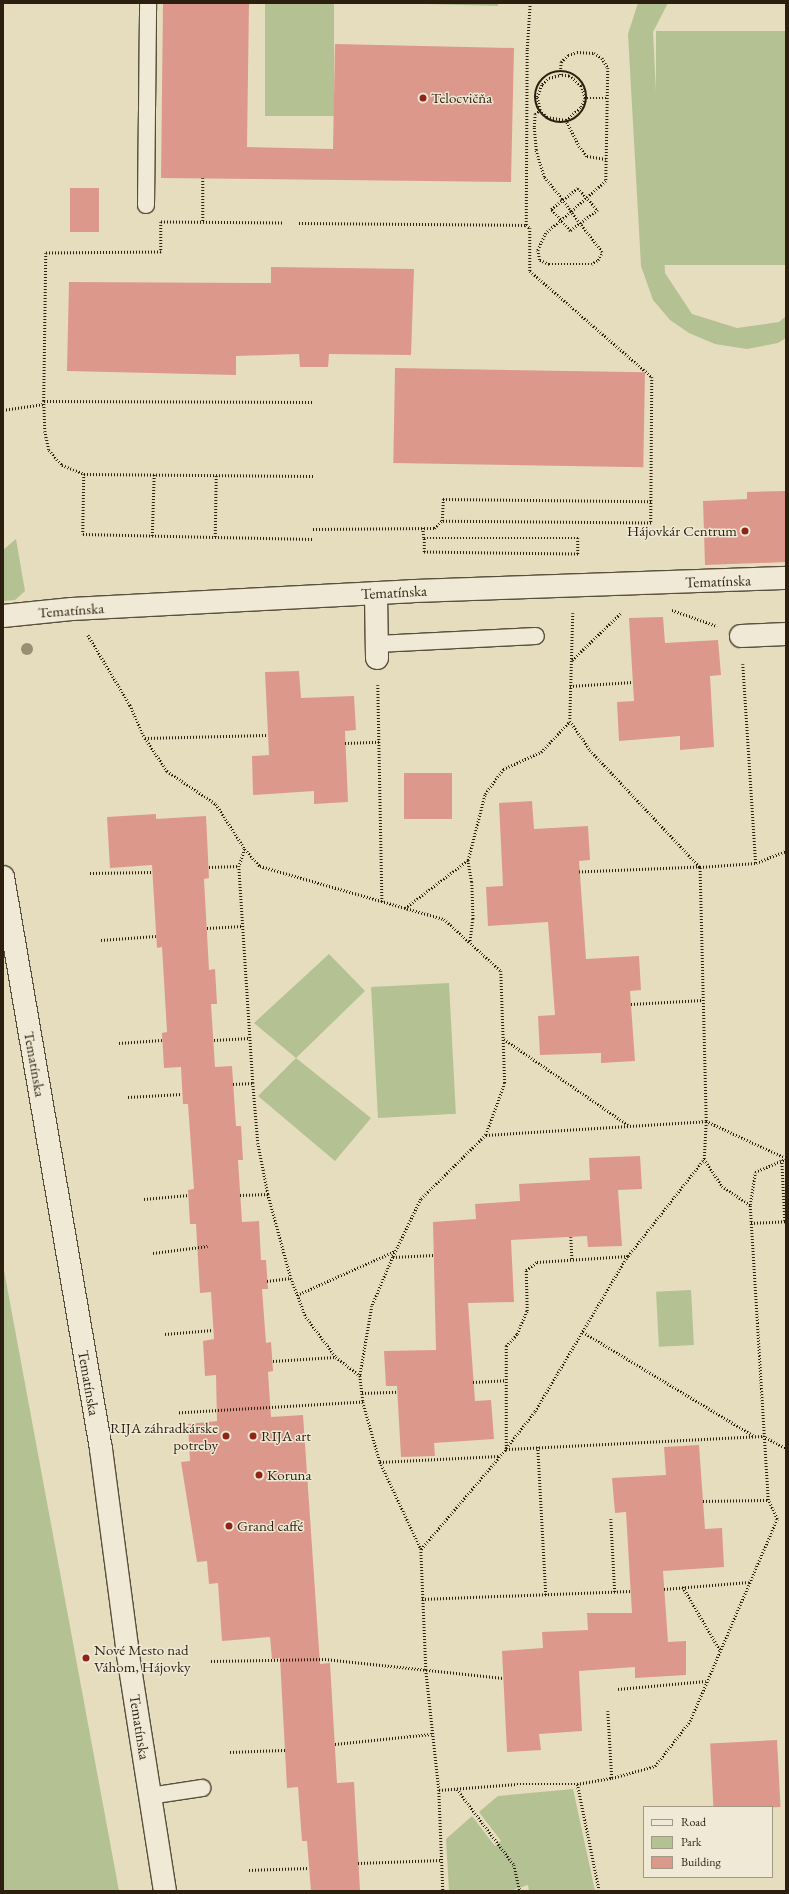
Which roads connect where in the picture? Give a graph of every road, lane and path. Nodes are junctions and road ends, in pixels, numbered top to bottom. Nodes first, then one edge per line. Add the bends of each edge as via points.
1 (148, 3) edge
2 (530, 3) edge
3 (560, 74) junction
4 (586, 98) junction
5 (607, 98) junction
6 (539, 111) junction
7 (567, 121) junction
8 (606, 159) junction
9 (203, 178) dead end
10 (588, 198) junction
11 (562, 199) junction
12 (146, 205) dead end
13 (571, 212) junction
14 (560, 221) junction
15 (203, 222) junction
16 (282, 223) dead end
17 (299, 223) dead end
18 (581, 224) junction
19 (526, 225) junction
20 (312, 402) dead end
21 (44, 403) junction
22 (3, 410) edge
23 (84, 474) junction
24 (154, 474) junction
25 (216, 475) junction
26 (313, 476) dead end
27 (651, 501) junction
28 (442, 521) junction
29 (423, 528) junction
30 (314, 529) dead end
31 (152, 536) junction
32 (215, 537) junction
33 (424, 538) junction
34 (314, 539) dead end
35 (786, 578) edge
36 (574, 585) junction
37 (376, 593) junction
38 (627, 607) dead end
39 (72, 609) junction
40 (3, 616) edge
41 (786, 634) edge
42 (536, 636) dead end
43 (741, 636) joint
44 (377, 651) junction
45 (572, 660) junction
46 (633, 682) dead end
47 (570, 686) junction
48 (570, 721) junction
49 (268, 735) dead end
50 (145, 738) junction
51 (379, 742) junction
52 (345, 743) dead end
53 (245, 848) junction
54 (786, 851) edge
55 (468, 860) junction
56 (756, 863) junction
57 (239, 866) junction
58 (209, 867) dead end
59 (700, 867) junction
60 (152, 872) dead end
61 (580, 872) dead end
62 (90, 873) dead end
63 (3, 877) edge
64 (382, 902) junction
65 (405, 908) junction
66 (243, 926) junction
67 (207, 928) dead end
68 (156, 936) dead end
69 (101, 940) dead end
70 (470, 943) junction
71 (703, 1000) junction
72 (631, 1004) dead end
73 (250, 1038) junction
74 (504, 1039) junction
75 (162, 1040) dead end
76 (214, 1040) dead end
77 (119, 1043) dead end
78 (253, 1083) junction
79 (233, 1084) dead end
80 (182, 1094) dead end
81 (128, 1097) dead end
82 (706, 1121) junction
83 (629, 1125) junction
84 (486, 1135) junction
85 (786, 1158) edge
86 (704, 1159) junction
87 (782, 1160) junction
88 (268, 1194) junction
89 (189, 1195) dead end
90 (240, 1195) dead end
91 (144, 1199) dead end
92 (750, 1205) junction
93 (786, 1221) edge
94 (751, 1223) junction
95 (571, 1237) dead end
96 (208, 1246) dead end
97 (396, 1251) junction
98 (153, 1253) dead end
99 (434, 1255) dead end
100 (628, 1256) junction
101 (393, 1257) junction
102 (572, 1259) junction
103 (291, 1278) junction
104 (268, 1281) dead end
105 (297, 1296) junction
106 (213, 1330) dead end
107 (582, 1332) junction
108 (165, 1334) dead end
109 (336, 1357) junction
110 (272, 1362) dead end
111 (360, 1376) junction
112 (506, 1380) junction
113 (473, 1382) dead end
114 (397, 1392) dead end
115 (362, 1394) junction
116 (363, 1402) junction
117 (178, 1413) dead end
118 (764, 1436) junction
119 (755, 1437) junction
120 (538, 1447) junction
121 (786, 1448) edge
122 (506, 1449) junction
123 (500, 1456) junction
124 (380, 1462) junction
125 (768, 1500) junction
126 (703, 1501) dead end
127 (611, 1519) dead end
128 (421, 1549) junction
129 (749, 1582) junction
130 (683, 1587) junction
131 (664, 1588) dead end
132 (630, 1591) dead end
133 (615, 1592) junction
134 (546, 1595) junction
135 (422, 1599) junction
136 (720, 1650) junction
137 (211, 1661) dead end
138 (426, 1670) junction
139 (503, 1678) dead end
140 (706, 1682) junction
141 (618, 1689) dead end
142 (608, 1711) dead end
143 (431, 1734) junction
144 (335, 1744) dead end
145 (285, 1750) dead end
146 (230, 1752) dead end
147 (612, 1778) junction
148 (577, 1784) junction
149 (202, 1788) dead end
150 (457, 1789) junction
151 (439, 1790) junction
152 (150, 1796) junction
153 (442, 1860) junction
154 (358, 1863) dead end
155 (310, 1868) dead end
156 (249, 1870) dead end
157 (166, 1891) edge
158 (443, 1891) edge
159 (520, 1891) edge
160 (599, 1891) edge

1 - 12 lane
2 - 19 path via 527,49
3 - 4 path via 576,80
3 - 5 path via 561,62 568,55 594,53 602,58 608,68
3 - 6 path via 542,84 537,97
4 - 5 path
4 - 7 path via 586,108
5 - 8 path
6 - 7 path via 555,123
6 - 11 path via 535,114 534,127 536,150 544,177
7 - 8 path via 587,156
8 - 10 path via 606,181
9 - 15 path
10 - 11 path via 578,188
10 - 13 path
10 - 18 path via 598,210
11 - 13 path
11 - 14 path via 551,209
13 - 14 path
13 - 18 path
14 - 18 path via 570,232
14 - 18 path via 546,232 538,250 540,260 549,264 591,264 598,260 602,252
15 - 16 path
15 - 21 path via 161,222 161,252 46,253
17 - 19 path
19 - 27 path via 530,228 530,271 652,377
20 - 21 path
21 - 22 path
21 - 23 path via 49,450 62,465
23 - 24 path
23 - 31 path via 84,534
24 - 25 path
24 - 31 path
25 - 26 path
25 - 32 path
27 - 28 path via 443,499
27 - 28 path via 651,523
28 - 29 path via 434,528
29 - 30 path
29 - 33 path
31 - 32 path
32 - 34 path
33 - 33 path via 578,538 578,554 424,552
35 - 36 street, Tematínska
36 - 37 street, Tematínska
36 - 45 path
37 - 39 street, Tematínska
37 - 44 street
38 - 45 path
39 - 40 street, Tematínska
39 - 50 path via 130,705
41 - 43 street
42 - 44 lane
43 - 56 path
44 - 51 path
45 - 47 path
46 - 47 path
47 - 48 path
48 - 55 path via 540,752 503,769 485,794
48 - 59 path via 590,750
49 - 50 path
50 - 53 path via 167,771 216,804
51 - 52 path
51 - 64 path
53 - 57 path
53 - 64 path via 260,866
54 - 56 path
55 - 65 path
55 - 70 path via 472,882 473,919
56 - 59 path
57 - 58 path
57 - 66 path
59 - 61 path
59 - 71 path
60 - 62 path
63 - 152 street, Tematínska via 101,1449 128,1655
64 - 65 path
65 - 70 path via 444,919
66 - 67 path
66 - 73 path
68 - 69 path
70 - 74 path via 501,971
71 - 72 path
71 - 82 path
73 - 76 path
73 - 78 path
74 - 83 path
74 - 84 path via 505,1083
75 - 77 path
78 - 79 path
78 - 88 path via 258,1143
80 - 81 path
82 - 83 path
82 - 85 path
82 - 86 path
83 - 84 path
84 - 97 path via 421,1200
85 - 87 path
86 - 92 path via 722,1186
86 - 100 path
87 - 92 path via 755,1172
87 - 93 path
88 - 90 path
88 - 103 path
89 - 91 path
92 - 94 path
93 - 94 path
94 - 118 path
95 - 102 path
96 - 98 path
97 - 101 path
97 - 105 path
99 - 101 path
100 - 102 path
100 - 107 path
101 - 111 path via 372,1306
102 - 112 path via 537,1262 526,1270 527,1311 517,1334 506,1346
103 - 104 path
103 - 105 path
105 - 109 path via 306,1317
106 - 108 path
107 - 119 path
107 - 122 path via 535,1412
109 - 110 path
109 - 111 path
111 - 115 path
112 - 113 path
112 - 122 path
114 - 115 path
115 - 116 path
116 - 117 path
116 - 124 path
118 - 119 path
118 - 121 path
118 - 125 path
119 - 120 path
120 - 122 path
120 - 134 path
122 - 123 path
123 - 124 path
123 - 128 path
124 - 128 path
125 - 126 path
125 - 129 path via 777,1519
127 - 133 path
128 - 135 path
129 - 130 path
129 - 136 path
130 - 131 path
130 - 136 path
132 - 133 path
133 - 134 path
134 - 135 path
135 - 138 path
136 - 140 path
137 - 138 path via 325,1659
138 - 139 path
138 - 143 path
140 - 141 path
140 - 147 path via 690,1721 655,1766
142 - 147 path
143 - 144 path
143 - 151 path
145 - 146 path
147 - 148 path
148 - 150 path via 517,1784
148 - 160 path
149 - 152 lane
150 - 151 path
150 - 159 path via 514,1865
151 - 153 path
152 - 157 street, Tematínska
153 - 154 path
153 - 158 path
155 - 156 path

